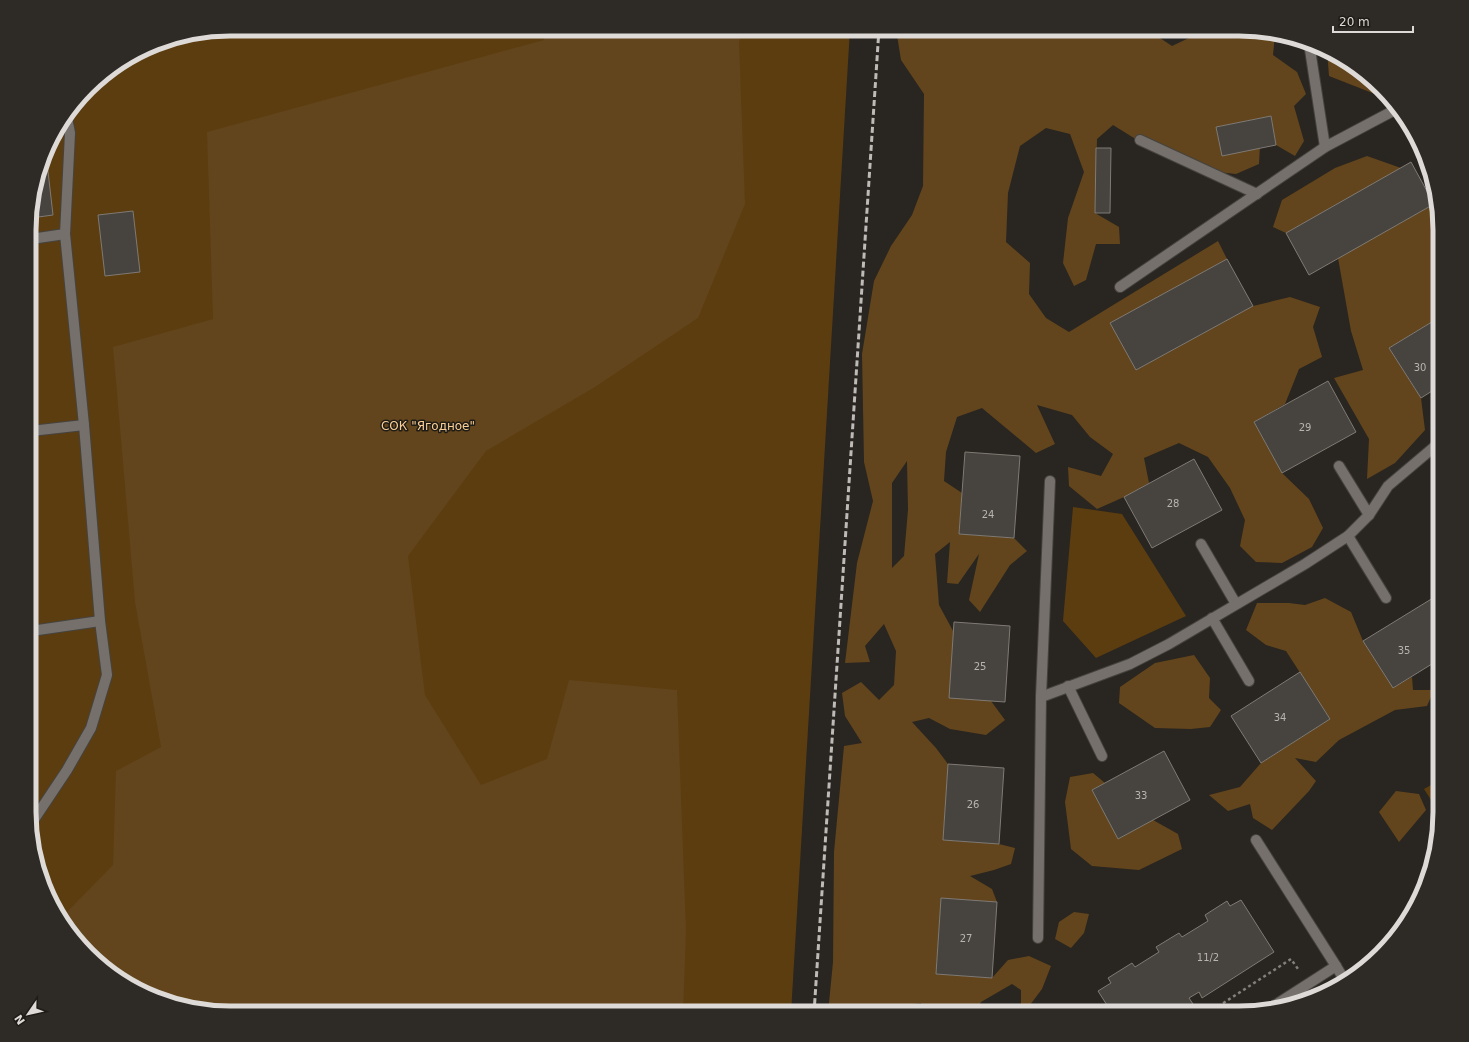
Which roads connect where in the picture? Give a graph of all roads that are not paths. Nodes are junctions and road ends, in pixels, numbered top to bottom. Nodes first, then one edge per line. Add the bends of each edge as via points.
1 (1310, 50) edge
2 (1391, 112) dead end
3 (69, 123) edge
4 (1140, 140) dead end
5 (1325, 147) junction
6 (1257, 194) junction
7 (65, 234) junction
8 (36, 238) edge
9 (1120, 287) dead end
10 (84, 425) junction
11 (36, 430) edge
12 (1433, 448) edge
13 (1339, 466) dead end
14 (1050, 481) dead end
15 (1369, 515) junction
16 (1348, 536) junction
17 (1201, 544) dead end
18 (1386, 598) dead end
19 (1236, 604) junction
20 (1212, 618) junction
21 (100, 621) junction
22 (36, 630) edge
23 (1249, 681) dead end
24 (1068, 686) junction
25 (1040, 697) junction
26 (1102, 756) dead end
27 (36, 816) edge
28 (1256, 840) dead end
29 (1038, 938) dead end
30 (1336, 966) junction
31 (1342, 976) edge
32 (1282, 1001) edge

1 - 5 street
2 - 5 street
3 - 7 street
4 - 6 street
5 - 6 street
6 - 9 street
7 - 8 street
7 - 10 street
10 - 11 street
10 - 21 street
12 - 15 street via 1388,486
13 - 15 street
14 - 25 street
15 - 16 street
16 - 18 street
16 - 19 street
17 - 19 street
19 - 20 street
20 - 23 street
20 - 24 street via 1130,664
21 - 22 street
21 - 27 street via 107,675 92,728
24 - 25 street
24 - 26 street
25 - 29 street
28 - 30 street
30 - 31 street
30 - 32 street

